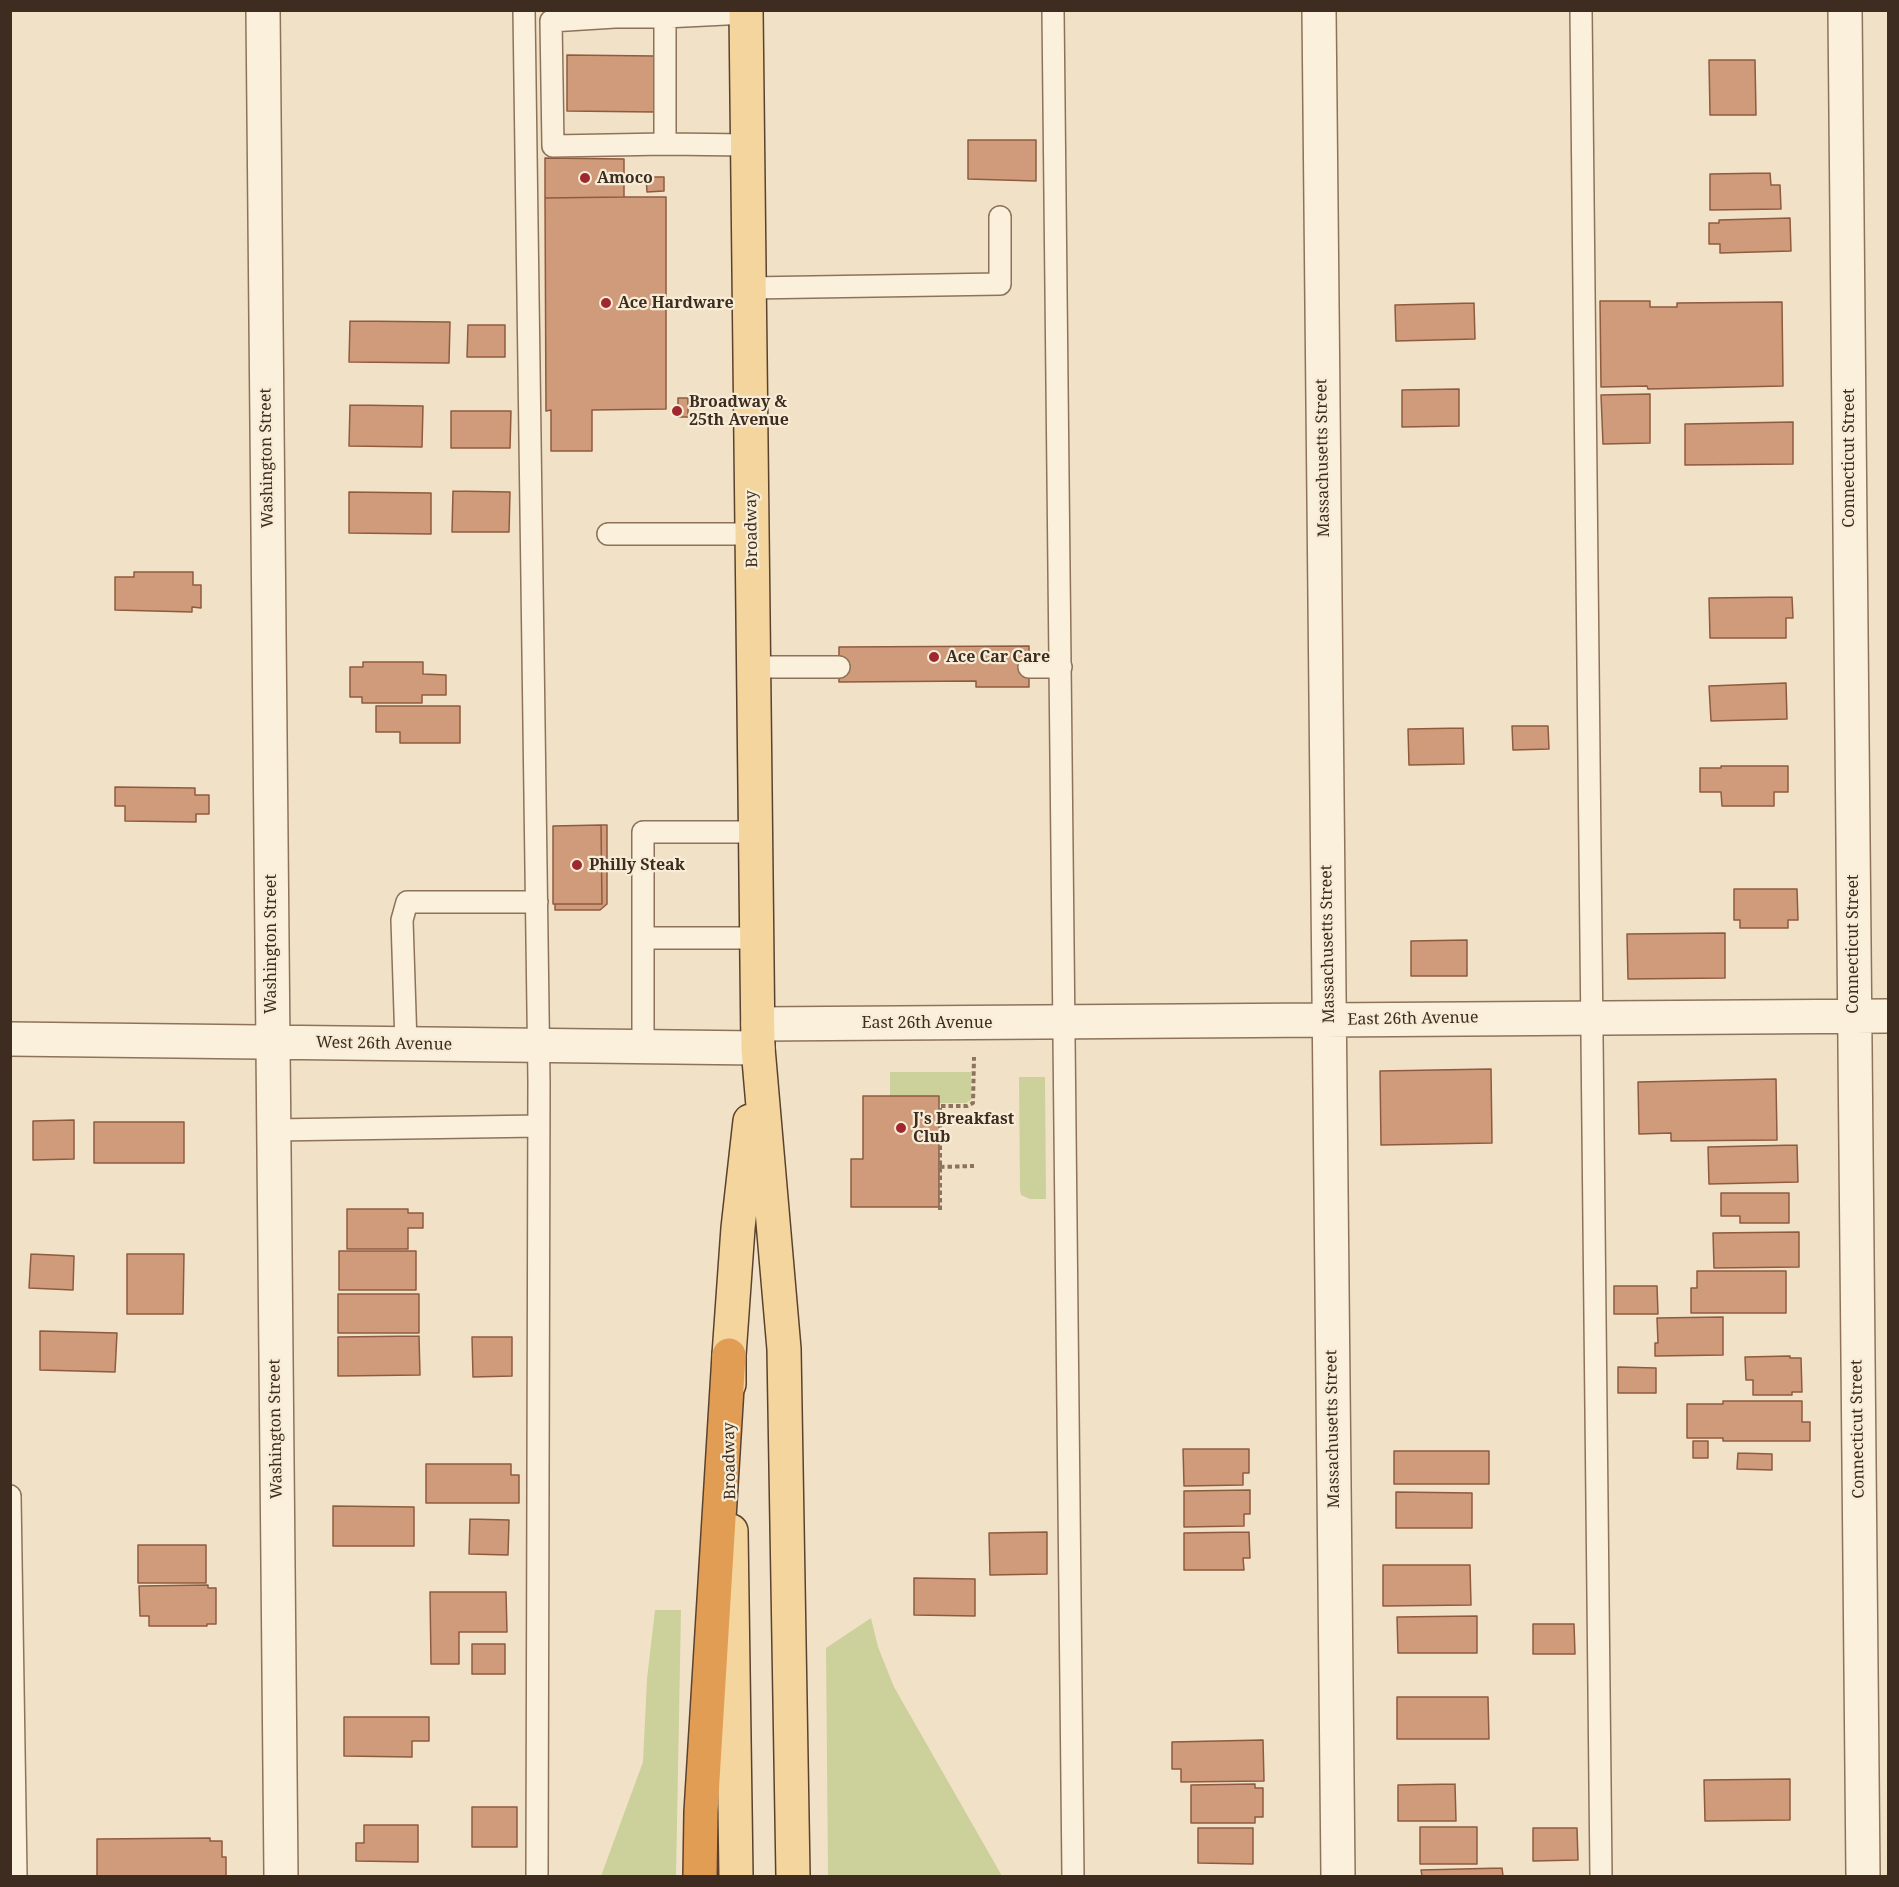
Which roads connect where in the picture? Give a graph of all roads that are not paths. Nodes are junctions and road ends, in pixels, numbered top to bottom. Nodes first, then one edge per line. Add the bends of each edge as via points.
1 (263, 10) edge
2 (524, 10) edge
3 (1053, 10) edge
4 (1319, 10) edge
5 (1581, 10) edge
6 (1845, 10) edge
7 (747, 12) edge
8 (615, 14) edge
9 (665, 16) junction
10 (665, 144) junction
11 (748, 145) junction
12 (1000, 217) dead end
13 (750, 288) junction
14 (608, 534) dead end
15 (752, 534) junction
16 (754, 667) junction
17 (839, 667) dead end
18 (1029, 667) dead end
19 (1061, 667) junction
20 (755, 832) junction
21 (537, 902) junction
22 (643, 938) junction
23 (757, 938) junction
24 (1854, 1016) junction
25 (1888, 1016) edge
26 (1593, 1018) junction
27 (1329, 1020) junction
28 (1064, 1022) junction
29 (758, 1036) junction
30 (10, 1039) edge
31 (272, 1042) junction
32 (406, 1044) junction
33 (538, 1045) junction
34 (643, 1047) junction
35 (539, 1126) junction
36 (273, 1130) junction
37 (729, 1355) junction
38 (10, 1496) edge
39 (16, 1876) edge
40 (281, 1876) edge
41 (537, 1876) edge
42 (700, 1876) edge
43 (736, 1876) edge
44 (794, 1876) edge
45 (1073, 1876) edge
46 (1338, 1876) edge
47 (1601, 1876) edge
48 (1863, 1876) edge

1 - 31 street, Washington Street
2 - 21 lane
3 - 19 lane
4 - 27 street, Massachusetts Street
5 - 26 lane
6 - 24 street, Connecticut Street
7 - 9 lane
7 - 11 main road, Broadway
8 - 9 lane
8 - 10 lane via 551,21 553,147
9 - 10 lane
10 - 11 lane
11 - 13 main road, Broadway
12 - 13 lane via 1000,285
13 - 15 main road, Broadway
14 - 15 lane
15 - 16 main road, Broadway
16 - 17 lane
16 - 20 main road, Broadway
18 - 19 lane
19 - 28 lane
20 - 22 lane via 643,832
20 - 23 main road, Broadway
21 - 32 lane via 407,902 402,920
21 - 33 lane
22 - 23 lane
22 - 34 lane
23 - 29 main road, Broadway
24 - 25 street, East 26th Avenue
24 - 26 street, East 26th Avenue
24 - 48 street, Connecticut Street
26 - 27 street, East 26th Avenue
26 - 47 lane
27 - 28 street, East 26th Avenue
27 - 46 street, Massachusetts Street
28 - 29 street, East 26th Avenue
28 - 45 lane
29 - 34 street, West 26th Avenue
29 - 37 main road, Broadway
29 - 44 main road, Broadway via 784,1349
30 - 31 street, West 26th Avenue
31 - 32 street, West 26th Avenue
31 - 36 street, Washington Street
32 - 33 street, West 26th Avenue
33 - 34 street, West 26th Avenue
33 - 35 lane
35 - 36 lane
35 - 41 lane
36 - 40 street, Washington Street
37 - 42 highway
37 - 43 main road, Broadway
38 - 39 lane

